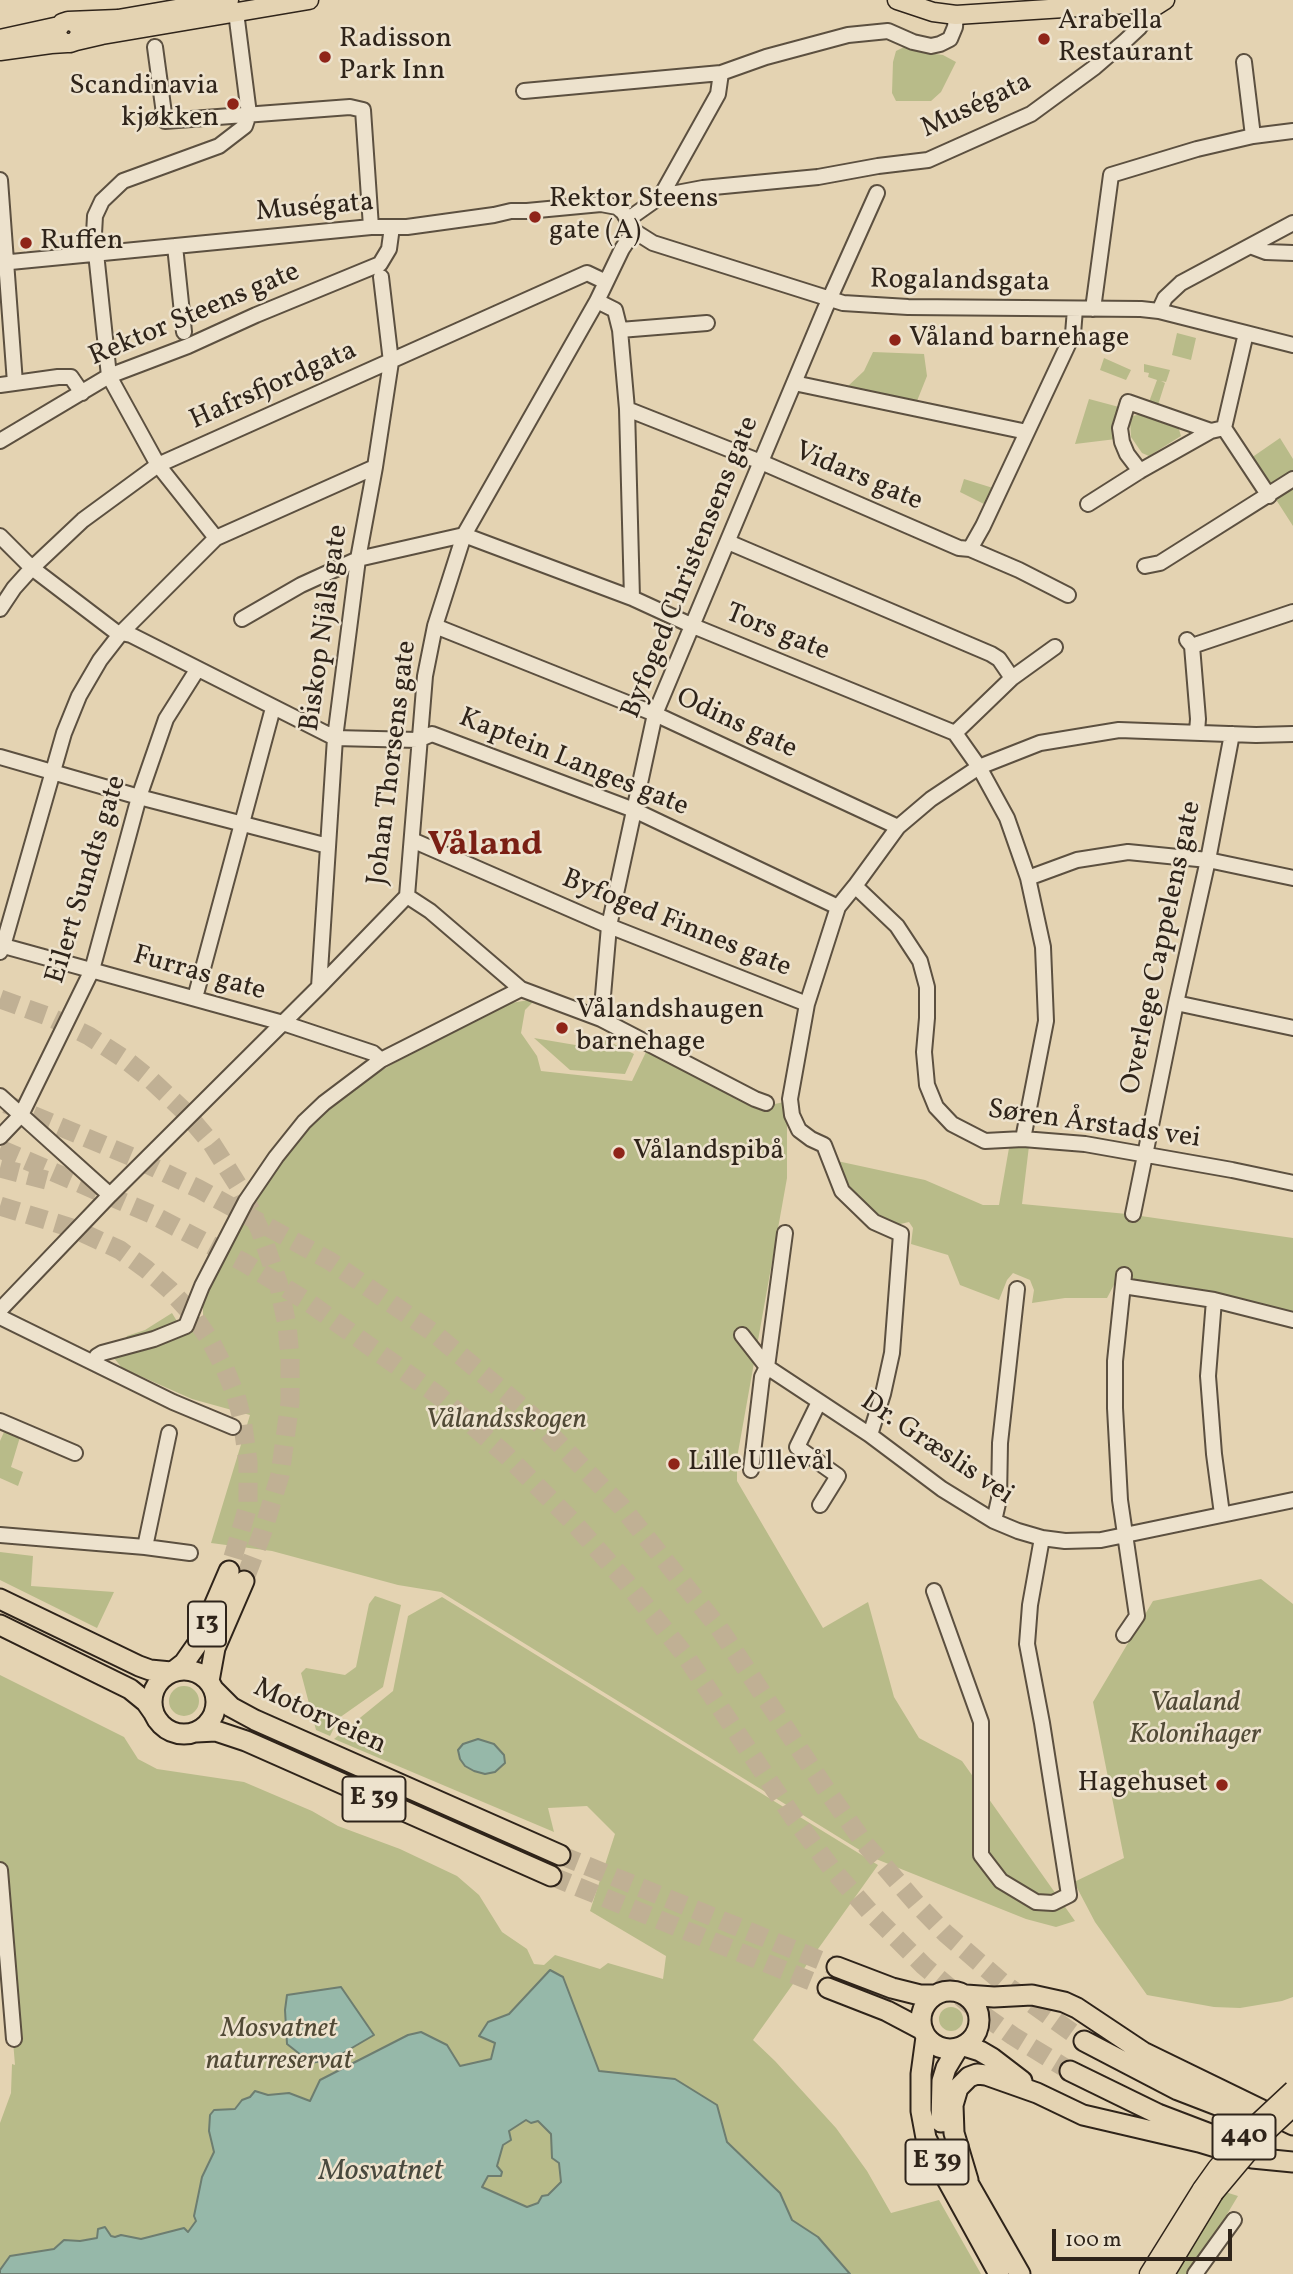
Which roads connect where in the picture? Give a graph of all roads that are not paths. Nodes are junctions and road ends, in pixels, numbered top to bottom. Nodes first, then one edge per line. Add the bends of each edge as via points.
1 (309, 0) edge
2 (897, 0) edge
3 (929, 0) edge
4 (1017, 0) edge
5 (1177, 0) edge
6 (1153, 3) edge
7 (232, 6) edge
8 (956, 15) junction
9 (65, 24) junction
10 (0, 38) edge
11 (71, 42) junction
12 (155, 47) dead end
13 (0, 51) edge
14 (1244, 62) dead end
15 (721, 73) junction
16 (524, 92) dead end
17 (248, 114) junction
18 (1293, 131) edge
19 (1253, 136) junction
20 (0, 180) edge
21 (877, 193) dead end
22 (661, 196) junction
23 (1293, 223) edge
24 (631, 225) junction
25 (371, 227) junction
26 (392, 228) junction
27 (176, 246) junction
28 (1250, 246) junction
29 (1293, 253) edge
30 (95, 254) junction
31 (4, 263) edge
32 (381, 277) dead end
33 (606, 282) junction
34 (830, 300) junction
35 (597, 301) junction
36 (1075, 309) junction
37 (1093, 309) junction
38 (1159, 311) junction
39 (707, 323) dead end
40 (620, 330) junction
41 (184, 332) dead end
42 (1246, 333) junction
43 (1293, 345) edge
44 (391, 362) junction
45 (109, 376) junction
46 (15, 383) junction
47 (794, 383) junction
48 (0, 384) edge
49 (82, 393) junction
50 (627, 409) junction
51 (1218, 430) junction
52 (1027, 432) junction
53 (0, 441) edge
54 (761, 462) junction
55 (158, 465) junction
56 (375, 467) junction
57 (1140, 471) junction
58 (1293, 479) edge
59 (1269, 496) junction
60 (1088, 504) dead end
61 (464, 535) junction
62 (0, 536) edge
63 (216, 538) junction
64 (728, 542) junction
65 (970, 549) junction
66 (358, 559) junction
67 (1145, 566) dead end
68 (32, 568) junction
69 (1068, 595) dead end
70 (632, 598) junction
71 (0, 609) edge
72 (1293, 612) edge
73 (242, 619) dead end
74 (435, 626) junction
75 (693, 626) junction
76 (121, 632) junction
77 (1055, 647) dead end
78 (197, 670) junction
79 (1012, 678) junction
80 (273, 708) junction
81 (655, 714) junction
82 (1197, 732) junction
83 (955, 733) junction
84 (1232, 734) junction
85 (1293, 734) edge
86 (335, 738) junction
87 (418, 740) junction
88 (0, 757) edge
89 (979, 767) junction
90 (51, 772) junction
91 (139, 797) junction
92 (634, 810) junction
93 (242, 825) junction
94 (898, 827) junction
95 (412, 841) junction
96 (328, 846) junction
97 (1208, 860) junction
98 (1028, 877) junction
99 (1293, 878) edge
100 (855, 886) junction
101 (407, 896) junction
102 (838, 907) junction
103 (609, 926) junction
104 (1, 948) edge
105 (92, 970) junction
106 (319, 987) junction
107 (521, 989) junction
108 (195, 998) junction
109 (807, 1003) junction
110 (1175, 1003) junction
111 (601, 1019) junction
112 (283, 1023) junction
113 (1293, 1028) edge
114 (381, 1060) junction
115 (0, 1096) edge
116 (766, 1102) dead end
117 (21, 1115) junction
118 (0, 1137) edge
119 (1023, 1139) junction
120 (1146, 1155) junction
121 (1293, 1183) edge
122 (110, 1195) junction
123 (1133, 1214) dead end
124 (785, 1233) dead end
125 (1017, 1289) dead end
126 (1214, 1300) junction
127 (0, 1310) edge
128 (0, 1317) edge
129 (1293, 1320) edge
130 (742, 1335) dead end
131 (94, 1362) junction
132 (767, 1367) junction
133 (818, 1402) junction
134 (1, 1424) edge
135 (233, 1427) dead end
136 (169, 1433) dead end
137 (870, 1436) junction
138 (75, 1453) dead end
139 (751, 1470) dead end
140 (1293, 1500) edge
141 (820, 1505) dead end
142 (1222, 1514) junction
143 (994, 1521) junction
144 (1125, 1534) junction
145 (0, 1535) edge
146 (1042, 1538) junction
147 (145, 1547) junction
148 (190, 1553) dead end
149 (934, 1591) dead end
150 (0, 1599) edge
151 (0, 1625) edge
152 (1124, 1635) dead end
153 (173, 1671) junction
154 (211, 1686) junction
155 (153, 1712) junction
156 (196, 1732) junction
157 (560, 1855) tunnel mouth
158 (0, 1870) edge
159 (551, 1876) tunnel mouth
160 (837, 1967) tunnel mouth
161 (828, 1988) tunnel mouth
162 (966, 1995) junction
163 (934, 1996) junction
164 (924, 2033) junction
165 (14, 2039) dead end
166 (1084, 2041) tunnel mouth
167 (961, 2047) junction
168 (1070, 2071) tunnel mouth
169 (1293, 2090) edge
170 (1037, 2093) junction
171 (1293, 2107) edge
172 (1293, 2125) edge
173 (1293, 2134) edge
174 (1293, 2162) edge
175 (968, 2180) junction
176 (1208, 2191) junction
177 (1234, 2220) dead end
178 (1154, 2272) edge
179 (999, 2274) edge
180 (1020, 2274) edge
181 (1195, 2274) edge

1 - 7 main road
2 - 8 main road
3 - 4 main road via 953,4
5 - 6 main road
6 - 8 main road
6 - 22 street, Muségata via 1139,28 1124,42 1031,114 928,160
7 - 9 main road
7 - 11 main road
7 - 17 street
8 - 15 street via 950,38 940,44 923,45 888,31 848,35
9 - 10 main road
9 - 11 main road via 77,24 80,30
11 - 13 main road
12 - 17 street via 165,121
14 - 19 street
15 - 16 street
15 - 22 street via 718,94
17 - 25 street via 363,110
17 - 30 street via 245,125 219,146 124,181 111,191 95,216
18 - 19 street
19 - 37 street via 1111,175
20 - 31 street
21 - 34 street, Byfoged Christensens gate
22 - 24 street, Muségata
23 - 28 street
24 - 26 street, Muségata via 617,207 601,204
24 - 33 street, Johan Thorsens gate
24 - 34 street, Rogalandsgata via 653,243
25 - 26 street, Muségata
25 - 27 street, Muségata
26 - 45 street, Rektor Steens gate via 389,249 380,264
27 - 30 street, Muségata
27 - 41 street
28 - 29 street
28 - 38 street via 1181,284 1164,298
30 - 31 street, Muségata
30 - 45 street
31 - 46 street
32 - 44 street, Biskop Njåls gate
33 - 35 street, Johan Thorsens gate
33 - 44 street, Hafrsfjordgata via 587,273
34 - 36 street, Rogalandsgata via 854,305
34 - 47 street, Byfoged Christensens gate
35 - 40 street via 615,310
35 - 61 street, Johan Thorsens gate
36 - 37 street, Rogalandsgata
36 - 52 street via 1073,334
37 - 38 street, Rogalandsgata
38 - 42 street, Rogalandsgata
39 - 40 street
40 - 50 street
42 - 43 street, Rogalandsgata
42 - 51 street
44 - 55 street, Hafrsfjordgata
44 - 56 street, Biskop Njåls gate
45 - 49 street, Rektor Steens gate
45 - 55 street
46 - 48 street
46 - 49 street via 72,377
47 - 52 street
47 - 54 street, Byfoged Christensens gate
49 - 53 street, Rektor Steens gate
50 - 54 street, Vidars gate
50 - 70 street
51 - 57 street
51 - 57 street via 1128,402 1120,428 1122,442
51 - 59 street
52 - 65 street
54 - 64 street, Byfoged Christensens gate
54 - 65 street, Vidars gate via 958,548
55 - 63 street
55 - 68 street, Hafrsfjordgata via 83,520
56 - 63 street
56 - 66 street, Biskop Njåls gate
57 - 60 street
58 - 59 street
59 - 67 street via 1160,563
61 - 66 street
61 - 70 street, Tors gate
61 - 74 street, Johan Thorsens gate
62 - 68 street, Kaptein Langes gate
63 - 76 street
64 - 75 street, Byfoged Christensens gate
64 - 79 street via 991,654
65 - 69 street, Vidars gate
66 - 73 street via 301,584
66 - 86 street, Biskop Njåls gate
68 - 71 street, Hafrsfjordgata
68 - 76 street, Kaptein Langes gate
70 - 75 street, Tors gate
72 - 82 street via 1189,642
74 - 81 street, Odins gate
74 - 87 street, Johan Thorsens gate
75 - 81 street, Byfoged Christensens gate
75 - 83 street, Tors gate
76 - 78 street, Kaptein Langes gate
76 - 90 street via 79,696
77 - 79 street
78 - 80 street, Kaptein Langes gate
78 - 91 street, Eilert Sundts gate via 166,719
79 - 83 street
80 - 86 street, Kaptein Langes gate
80 - 93 street
81 - 92 street, Byfoged Christensens gate
81 - 94 street, Odins gate
82 - 84 street
82 - 89 street via 1119,730 1041,743
83 - 89 street
84 - 85 street
84 - 97 street, Overlege Cappelens gate
86 - 87 street, Kaptein Langes gate
86 - 96 street, Biskop Njåls gate
87 - 92 street, Kaptein Langes gate via 432,734
87 - 95 street, Johan Thorsens gate
88 - 90 street
89 - 94 street
89 - 98 street via 1007,818
90 - 91 street
90 - 104 street
91 - 93 street
91 - 105 street, Eilert Sundts gate
92 - 102 street, Kaptein Langes gate
92 - 103 street, Byfoged Christensens gate
93 - 96 street
93 - 108 street
94 - 100 street
95 - 101 street, Johan Thorsens gate
95 - 103 street, Byfoged Finnes gate
96 - 106 street, Biskop Njåls gate
97 - 98 street via 1128,852 1077,860
97 - 99 street
97 - 110 street, Overlege Cappelens gate
98 - 119 street via 1043,947 1046,1021
100 - 102 street
100 - 119 street, Søren Årstads vei via 897,926 920,961 927,987 927,1085 936,1107 952,1124 985,1141
101 - 106 street, Johan Thorsens gate
101 - 107 street
102 - 109 street
103 - 109 street, Byfoged Finnes gate
103 - 111 street, Byfoged Christensens gate
104 - 105 street, Furras gate
105 - 108 street, Furras gate
105 - 117 street, Eilert Sundts gate
106 - 112 street, Johan Thorsens gate
107 - 111 street
107 - 114 street
108 - 112 street, Furras gate
109 - 137 street via 790,1099 792,1115 799,1130 824,1144 842,1191 874,1222 901,1234 892,1353
110 - 113 street
110 - 120 street, Overlege Cappelens gate
111 - 116 street
112 - 114 street, Furras gate via 373,1053
112 - 122 street, Johan Thorsens gate
114 - 131 street via 303,1122 275,1157 235,1222 186,1326 102,1353
115 - 117 street
117 - 118 street, Eilert Sundts gate
117 - 122 street
119 - 120 street, Søren Årstads vei
120 - 121 street, Søren Årstads vei
120 - 123 street, Overlege Cappelens gate
122 - 127 street, Johan Thorsens gate
124 - 132 street
125 - 143 street
126 - 129 street
126 - 142 street via 1208,1376
126 - 144 street via 1123,1280 1115,1408
128 - 131 street
130 - 132 street, Dr. Græslis vei
131 - 135 street
132 - 133 street, Dr. Græslis vei
132 - 139 street
133 - 137 street, Dr. Græslis vei
133 - 141 street via 797,1447 838,1476
134 - 138 street
136 - 147 street
137 - 143 street, Dr. Græslis vei
140 - 142 street, Dr. Græslis vei
142 - 144 street, Dr. Græslis vei
143 - 146 street, Dr. Græslis vei
144 - 146 street, Dr. Græslis vei via 1090,1540
144 - 152 street via 1137,1616
145 - 147 street
146 - 149 street via 1027,1644 1069,1895 1053,1903 1036,1902 1002,1881 981,1855 981,1722
147 - 148 street
150 - 153 highway, E 39 via 139,1666
151 - 155 highway, E 39 via 130,1689
153 - 154 highway, E 39 via 197,1672
153 - 154 highway, 13 via 198,1643 237,1576 215,1648
153 - 155 highway via 154,1688
154 - 156 highway via 216,1707
154 - 157 highway, Motorveien / E 39 via 231,1707 255,1720
155 - 156 highway, E 39 via 170,1731
156 - 159 highway, Motorveien / E 39 via 216,1731 246,1741
158 - 165 street
160 - 163 highway via 892,1988
161 - 164 highway, E 39 via 887,2011
162 - 163 highway via 950,1990
162 - 167 highway, E 39 via 980,2017 976,2034
162 - 172 highway via 1032,1995 1064,2002 1170,2066
163 - 164 highway, E 39 via 922,2011
164 - 167 highway, E 39 via 940,2048
164 - 179 highway, E 39 via 920,2111 926,2138
166 - 173 highway via 1178,2090
167 - 170 highway, E 39 via 992,2058
167 - 175 highway, E 39 via 946,2068 940,2110 950,2152
168 - 174 highway, E 39 via 1158,2114
169 - 176 main road, 440, bridge via 1217,2168
170 - 174 highway, E 39 via 1083,2115 1252,2158
170 - 175 highway, E 39 via 977,2074 958,2088 954,2133
171 - 176 main road, 440, bridge
175 - 180 highway, E 39
176 - 178 main road, 440
177 - 181 street

